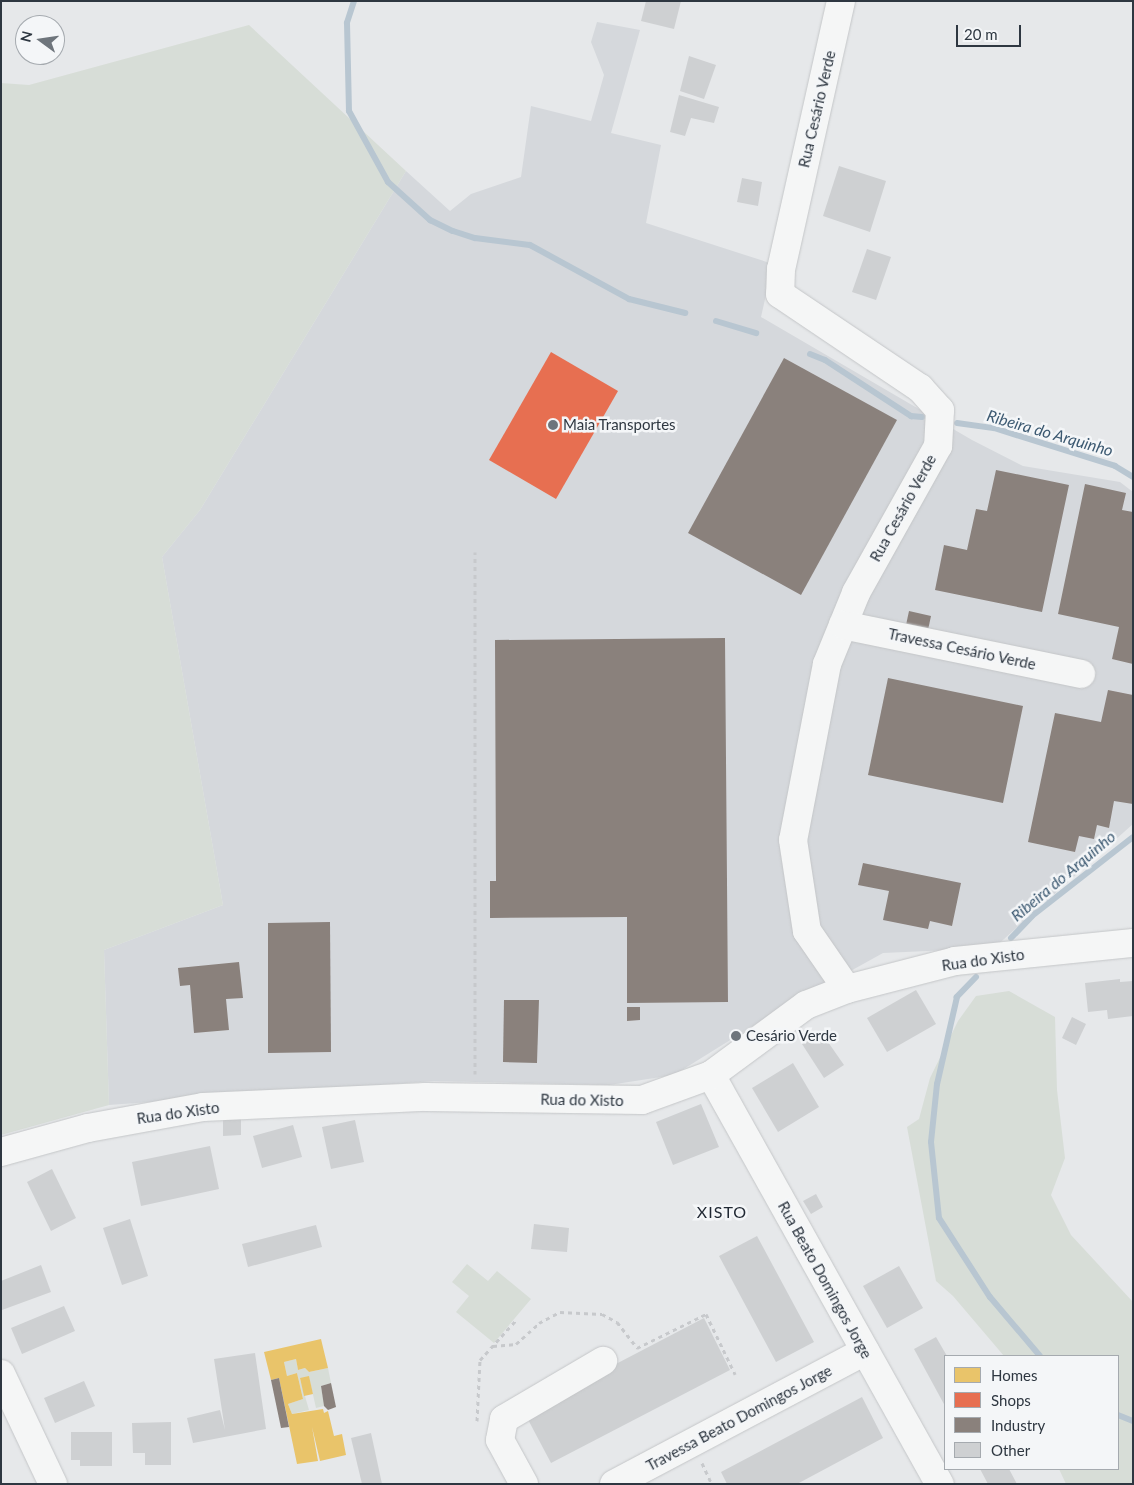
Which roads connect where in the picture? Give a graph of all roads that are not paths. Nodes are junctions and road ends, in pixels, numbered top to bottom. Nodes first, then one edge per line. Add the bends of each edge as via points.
1 (841, 1) edge
2 (843, 624) junction
3 (1081, 674) dead end
4 (1133, 943) edge
5 (846, 989) junction
6 (711, 1076) junction
7 (1, 1152) edge
8 (865, 1351) junction
9 (603, 1361) dead end
10 (1, 1374) edge
11 (43, 1478) edge
12 (524, 1484) edge
13 (614, 1484) edge
14 (940, 1484) edge

1 - 2 street, Rua Cesário Verde via 781,269 780,294 920,388 940,410 938,446 856,593
2 - 3 street, Travessa Cesário Verde
2 - 5 street, Rua Cesário Verde via 828,664 793,840 807,931
4 - 5 street, Rua do Xisto via 955,961
5 - 6 street, Rua do Xisto via 806,1005
6 - 7 street, Rua do Xisto via 668,1093 623,1102 478,1097 203,1107 88,1128
6 - 8 street, Rua Beato Domingos Jorge
8 - 13 street, Travessa Beato Domingos Jorge
8 - 14 street, Rua Beato Domingos Jorge
9 - 12 street via 504,1419 500,1440
10 - 11 street

